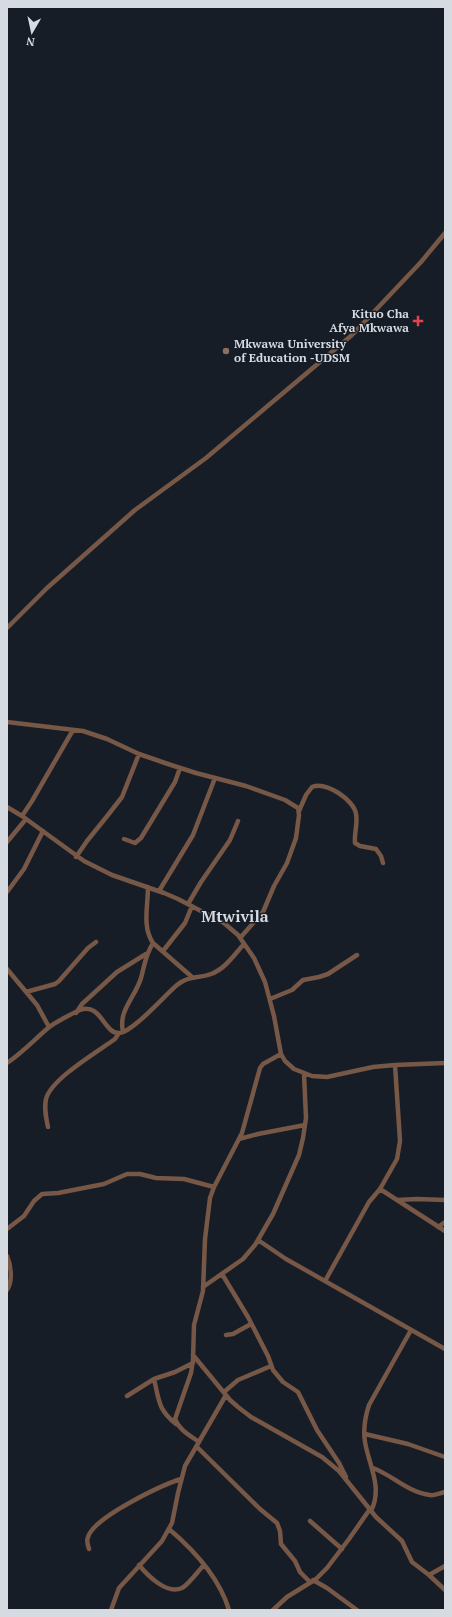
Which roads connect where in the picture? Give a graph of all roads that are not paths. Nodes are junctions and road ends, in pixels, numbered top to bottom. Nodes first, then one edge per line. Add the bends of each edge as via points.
1 (445, 233) edge
2 (7, 628) edge
3 (7, 722) edge
4 (73, 730) junction
5 (139, 754) junction
6 (180, 768) junction
7 (215, 778) junction
8 (7, 807) edge
9 (299, 811) junction
10 (24, 817) junction
11 (238, 821) dead end
12 (43, 831) junction
13 (124, 838) dead end
14 (7, 841) edge
15 (76, 857) junction
16 (383, 863) dead end
17 (148, 887) junction
18 (159, 891) junction
19 (7, 892) edge
20 (190, 905) junction
21 (240, 938) junction
22 (96, 942) dead end
23 (153, 943) junction
24 (244, 944) junction
25 (163, 952) junction
26 (146, 954) junction
27 (357, 955) dead end
28 (7, 969) edge
29 (192, 977) junction
30 (26, 992) junction
31 (270, 999) junction
32 (76, 1013) junction
33 (49, 1027) junction
34 (121, 1033) junction
35 (281, 1054) junction
36 (7, 1063) edge
37 (445, 1063) edge
38 (395, 1065) junction
39 (304, 1074) junction
40 (305, 1125) junction
41 (48, 1127) dead end
42 (239, 1140) junction
43 (214, 1187) junction
44 (380, 1189) junction
45 (397, 1200) junction
46 (445, 1200) edge
47 (445, 1222) edge
48 (438, 1227) junction
49 (7, 1229) edge
50 (445, 1231) edge
51 (258, 1240) junction
52 (7, 1256) edge
53 (222, 1274) junction
54 (325, 1281) junction
55 (203, 1287) junction
56 (7, 1290) edge
57 (251, 1324) junction
58 (411, 1330) junction
59 (226, 1336) dead end
60 (445, 1349) edge
61 (193, 1355) junction
62 (193, 1363) junction
63 (271, 1366) junction
64 (154, 1379) junction
65 (225, 1394) junction
66 (127, 1396) dead end
67 (176, 1424) junction
68 (365, 1434) junction
69 (198, 1444) junction
70 (445, 1457) edge
71 (373, 1468) junction
72 (181, 1479) junction
73 (346, 1479) junction
74 (445, 1492) edge
75 (370, 1510) junction
76 (310, 1521) dead end
77 (169, 1529) junction
78 (88, 1549) dead end
79 (342, 1549) junction
80 (204, 1565) junction
81 (139, 1566) junction
82 (445, 1566) edge
83 (429, 1575) junction
84 (311, 1581) junction
85 (445, 1590) edge
86 (228, 1609) edge
87 (111, 1610) edge
88 (273, 1610) edge
89 (357, 1610) edge

1 - 2 street via 352,335 206,458 135,510 47,588
3 - 4 street
4 - 5 street via 94,735
4 - 10 street
5 - 6 street
5 - 15 street via 122,797
6 - 7 street
6 - 13 street via 175,782 141,838 135,843
7 - 9 street via 285,800 296,806
7 - 18 street via 193,835
8 - 10 street
9 - 16 street via 312,787 322,785 334,791 350,802 355,810 355,843 375,849 380,853
9 - 21 street via 296,838 287,864 263,912
10 - 12 street
10 - 14 street
11 - 20 street via 230,840 201,882
12 - 15 street
12 - 19 street via 24,869
15 - 17 street via 112,875
17 - 18 street
17 - 23 street via 146,925
18 - 20 street
20 - 21 street via 224,923
20 - 25 street via 185,923
21 - 24 street
22 - 30 street via 55,984
23 - 25 street
23 - 26 street
24 - 29 street via 216,971
24 - 31 street via 266,982
25 - 29 street
26 - 32 street via 118,972 82,1004
26 - 34 street via 141,979 123,1012
27 - 31 street via 334,971 303,980 292,990
28 - 30 street
29 - 34 street via 176,986 127,1031
30 - 33 street via 42,1012
31 - 35 street
32 - 33 street
32 - 34 street via 91,1010 112,1031
33 - 36 street
34 - 41 street via 62,1076 54,1085 46,1098
35 - 39 street via 289,1065
35 - 42 street via 260,1068
37 - 38 street
38 - 39 street via 327,1077
38 - 44 street via 399,1147 397,1159
39 - 40 street
40 - 42 street
40 - 51 street via 300,1155
42 - 43 street
43 - 49 street via 184,1179 127,1174 104,1184 42,1194 24,1216
43 - 55 street via 206,1225
44 - 45 street
44 - 54 street via 369,1202
45 - 46 street
45 - 48 street
47 - 48 street
48 - 50 street
51 - 53 street via 243,1259
51 - 54 street
52 - 56 street via 11,1278
53 - 55 street
53 - 57 street
54 - 58 street
55 - 61 street via 194,1325
57 - 59 street
57 - 63 street
58 - 60 street
58 - 68 street via 370,1405 366,1415
61 - 62 street
61 - 65 street
62 - 64 street
62 - 67 street via 189,1381 176,1413
63 - 65 street via 238,1380
63 - 73 street via 283,1382 298,1392
64 - 66 street
64 - 67 street via 162,1409
65 - 69 street
65 - 73 street via 251,1417 322,1457
67 - 69 street
68 - 70 street
68 - 71 street via 366,1447
69 - 72 street via 185,1466
69 - 84 street via 260,1509 277,1523 281,1544 295,1561 300,1572
71 - 74 street via 430,1496
71 - 75 street via 376,1490
72 - 77 street
72 - 78 street via 108,1516 89,1534
73 - 75 street
75 - 79 street
75 - 83 street via 402,1541 412,1562
76 - 79 street
77 - 80 street
77 - 81 street via 162,1541
79 - 84 street via 327,1568
80 - 81 street via 182,1588 176,1589 155,1582
80 - 86 street via 216,1579
81 - 87 street via 119,1588
82 - 83 street
83 - 85 street
84 - 88 street
84 - 89 street via 327,1588

